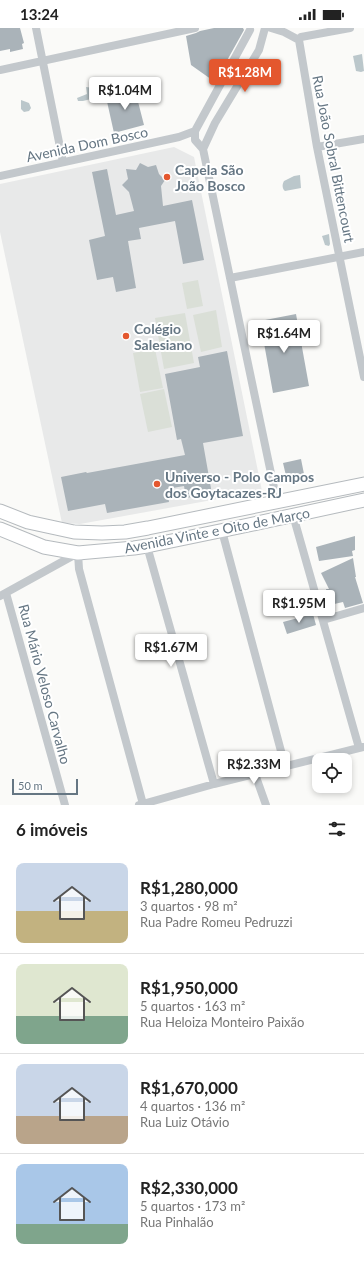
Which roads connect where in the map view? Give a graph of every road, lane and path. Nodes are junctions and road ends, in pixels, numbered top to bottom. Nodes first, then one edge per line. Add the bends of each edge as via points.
1 (36, 28) edge
2 (195, 28) edge
3 (265, 28) edge
4 (271, 28) edge
5 (288, 28) edge
6 (350, 28) edge
7 (249, 29) edge
8 (300, 39) junction
9 (43, 60) junction
10 (0, 70) edge
11 (194, 131) junction
12 (179, 137) junction
13 (364, 139) edge
14 (195, 140) junction
15 (317, 147) junction
16 (203, 148) junction
17 (63, 162) junction
18 (0, 176) edge
19 (364, 252) edge
20 (340, 256) junction
21 (230, 278) junction
22 (364, 377) edge
23 (364, 484) edge
24 (364, 488) edge
25 (364, 500) edge
26 (277, 502) junction
27 (0, 511) edge
28 (293, 515) junction
29 (0, 529) edge
30 (222, 531) junction
31 (204, 534) junction
32 (147, 546) junction
33 (78, 553) junction
34 (3, 595) edge
35 (364, 608) edge
36 (323, 620) junction
37 (362, 747) edge
38 (285, 766) junction
39 (255, 774) junction
40 (214, 784) junction
41 (160, 802) edge
42 (141, 804) edge
43 (65, 805) edge
44 (266, 805) edge

1 - 9 street
2 - 9 street
3 - 7 street via 255,32
3 - 16 street via 258,50
4 - 8 street
5 - 8 street
6 - 8 street
7 - 11 street
8 - 15 street, Rua João Sobral Bittencourt
9 - 10 street
9 - 17 street
11 - 12 street, Avenida Dom Bosco
11 - 14 street
12 - 14 street, Avenida Dom Bosco
12 - 17 street, Avenida Dom Bosco
13 - 15 street
14 - 16 street
15 - 20 street, Rua João Sobral Bittencourt
16 - 21 street
17 - 18 street, Avenida Dom Bosco
19 - 20 street
20 - 21 street
20 - 22 street, Rua João Sobral Bittencourt
21 - 26 street
23 - 26 main road, Avenida Vinte e Oito de Março
24 - 28 main road via 296,502 291,506
25 - 28 main road, Avenida Vinte e Oito de Março
26 - 27 main road, Avenida Vinte e Oito de Março via 148,528 102,533 74,532 49,527
26 - 31 main road via 274,514 213,527
28 - 30 main road, Avenida Vinte e Oito de Março
28 - 36 street
29 - 33 main road, Avenida Vinte e Oito de Março via 44,546
30 - 31 main road, Avenida Vinte e Oito de Março
30 - 38 street
31 - 32 main road, Avenida Vinte e Oito de Março
32 - 33 main road, Avenida Vinte e Oito de Março
32 - 40 street
33 - 34 street
33 - 42 street via 79,569
34 - 43 street, Rua Mário Veloso Carvalho
35 - 36 street
36 - 37 street
37 - 38 street
38 - 39 street
39 - 40 street
39 - 44 street
40 - 41 street
41 - 42 street

